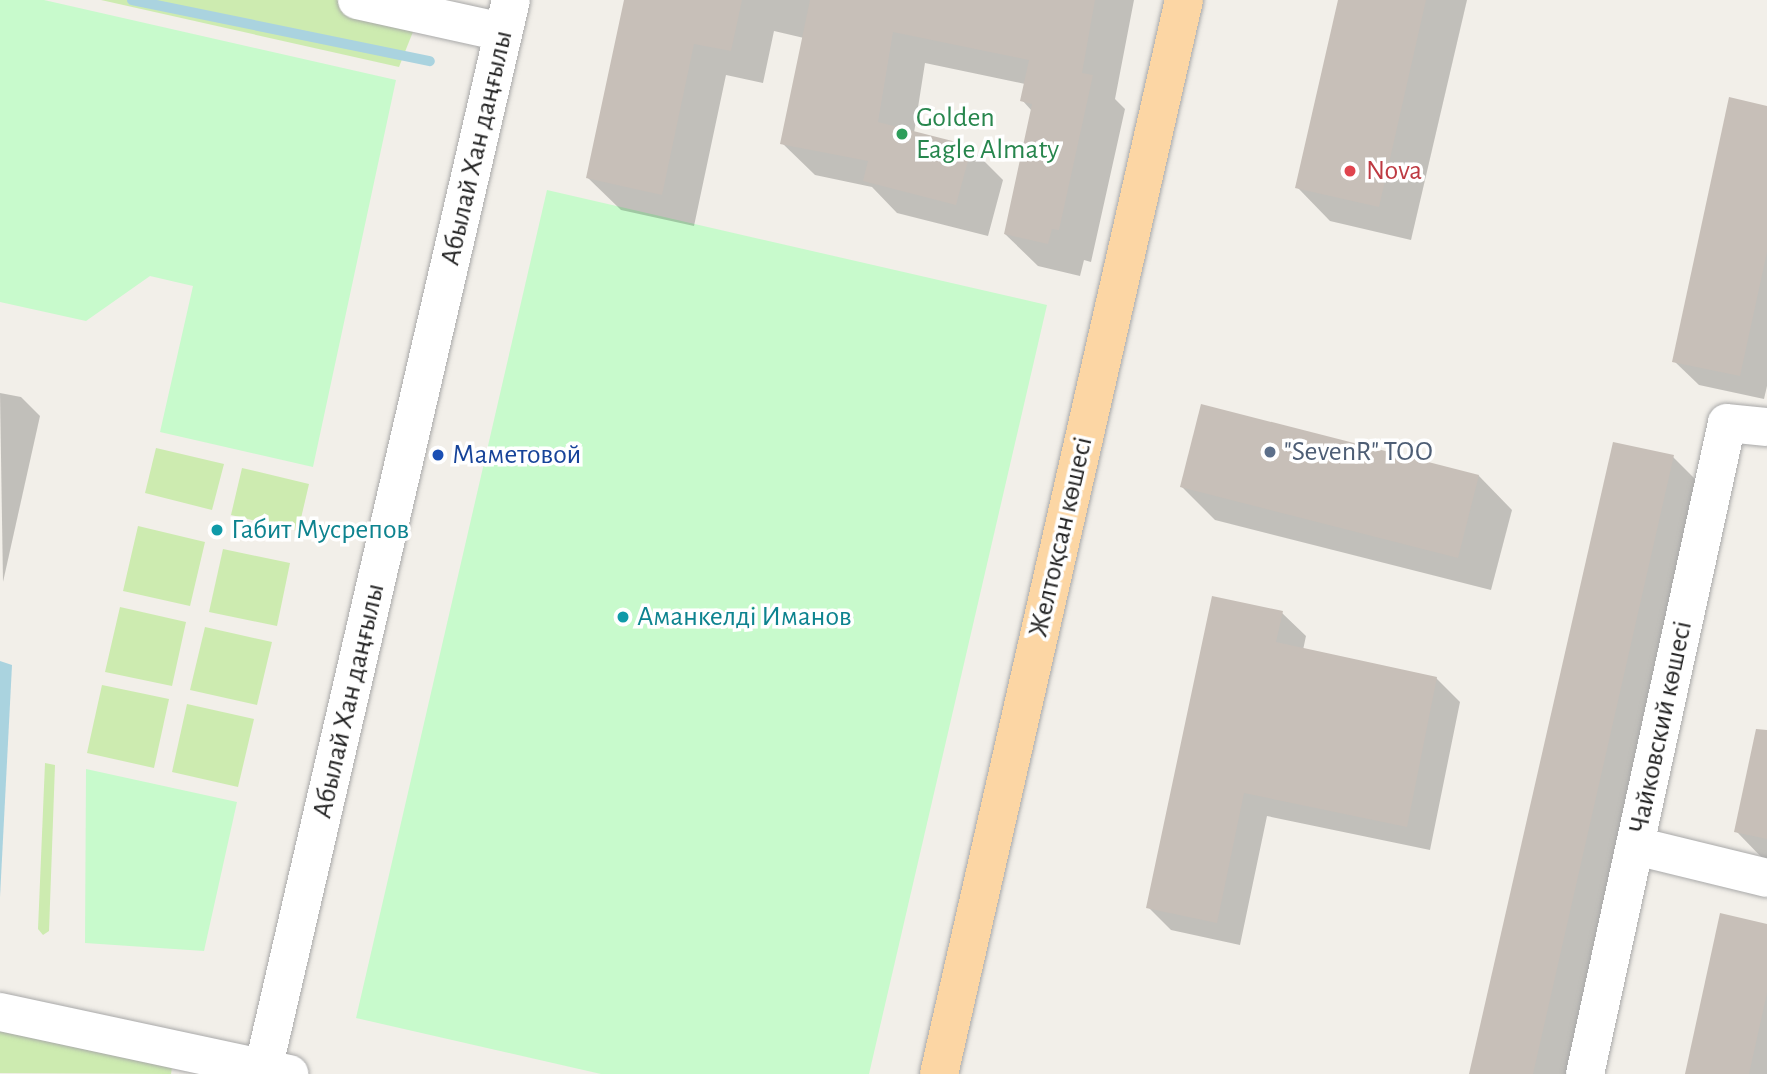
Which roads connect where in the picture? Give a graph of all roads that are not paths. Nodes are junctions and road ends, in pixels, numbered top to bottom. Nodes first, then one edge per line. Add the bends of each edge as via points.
1 (357, 0) edge
2 (1184, 0) edge
3 (507, 16) edge
4 (1767, 427) edge
5 (1636, 846) junction
6 (1767, 878) edge
7 (0, 1012) edge
8 (272, 1072) edge
9 (939, 1074) edge
10 (1585, 1074) edge

1 - 3 street
2 - 9 main road, Желтоқсан көшесі
3 - 8 street, Абылай Хан даңғылы
4 - 5 street, Чайковский көшесі via 1727,423
5 - 6 street
5 - 10 street, Чайковский көшесі
7 - 8 street

